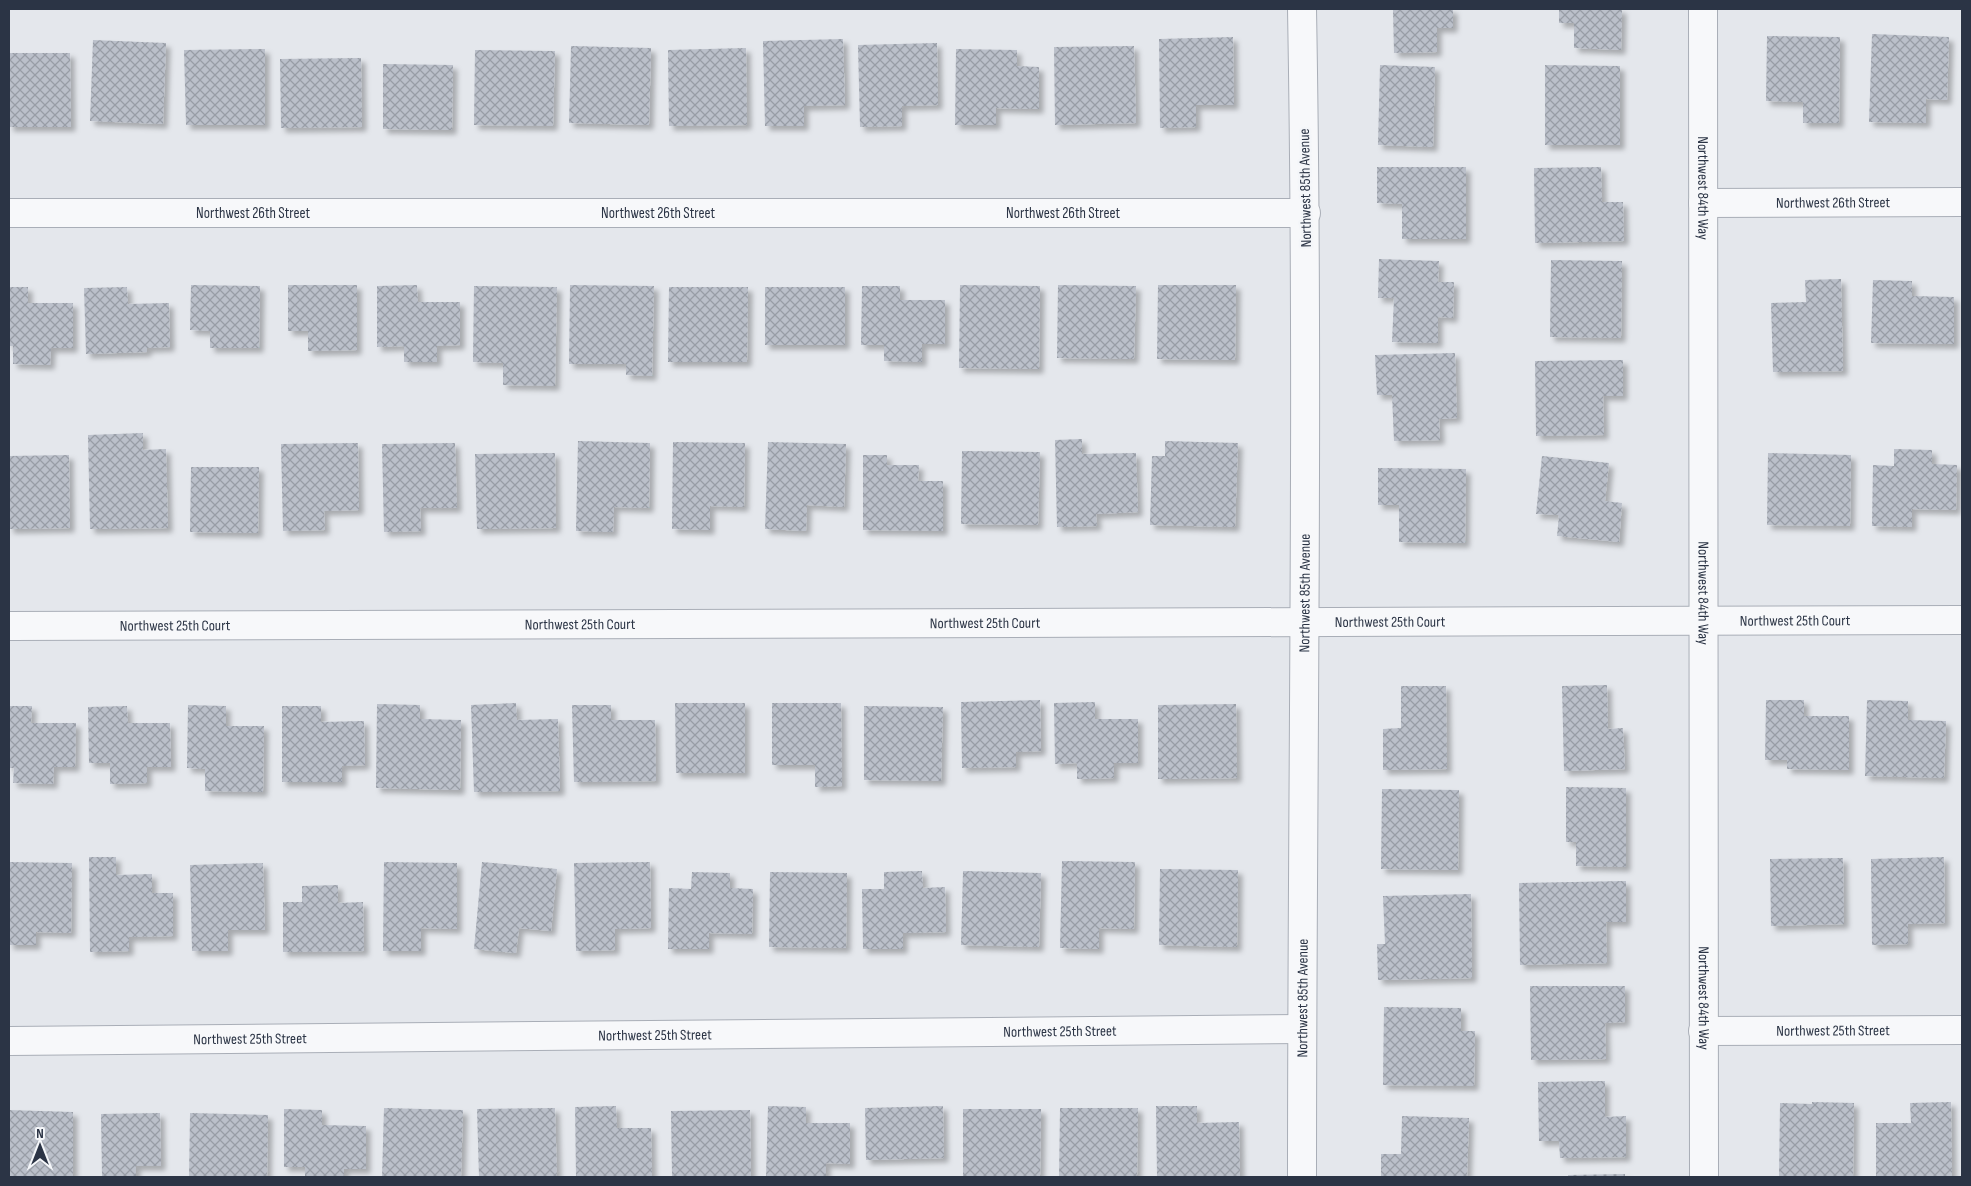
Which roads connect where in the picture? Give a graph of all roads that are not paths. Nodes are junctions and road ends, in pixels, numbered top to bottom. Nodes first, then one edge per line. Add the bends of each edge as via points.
1 (1302, 9) edge
2 (1702, 9) edge
3 (1703, 202) junction
4 (1962, 202) edge
5 (9, 213) edge
6 (1306, 213) junction
7 (1962, 620) edge
8 (1306, 621) junction
9 (1703, 621) junction
10 (9, 626) edge
11 (1302, 1028) junction
12 (1962, 1030) edge
13 (1703, 1031) junction
14 (9, 1041) edge
15 (1302, 1177) edge
16 (1704, 1177) edge

1 - 6 street, Northwest 85th Avenue
2 - 3 street, Northwest 84th Way
3 - 4 street, Northwest 26th Street
3 - 9 street, Northwest 84th Way
5 - 6 street, Northwest 26th Street
6 - 8 street, Northwest 85th Avenue
7 - 9 street, Northwest 25th Court
8 - 9 street, Northwest 25th Court
8 - 10 street, Northwest 25th Court
8 - 11 street, Northwest 85th Avenue
9 - 13 street, Northwest 84th Way
11 - 14 street, Northwest 25th Street
11 - 15 street, Northwest 85th Avenue
12 - 13 street, Northwest 25th Street
13 - 16 street, Northwest 84th Way

